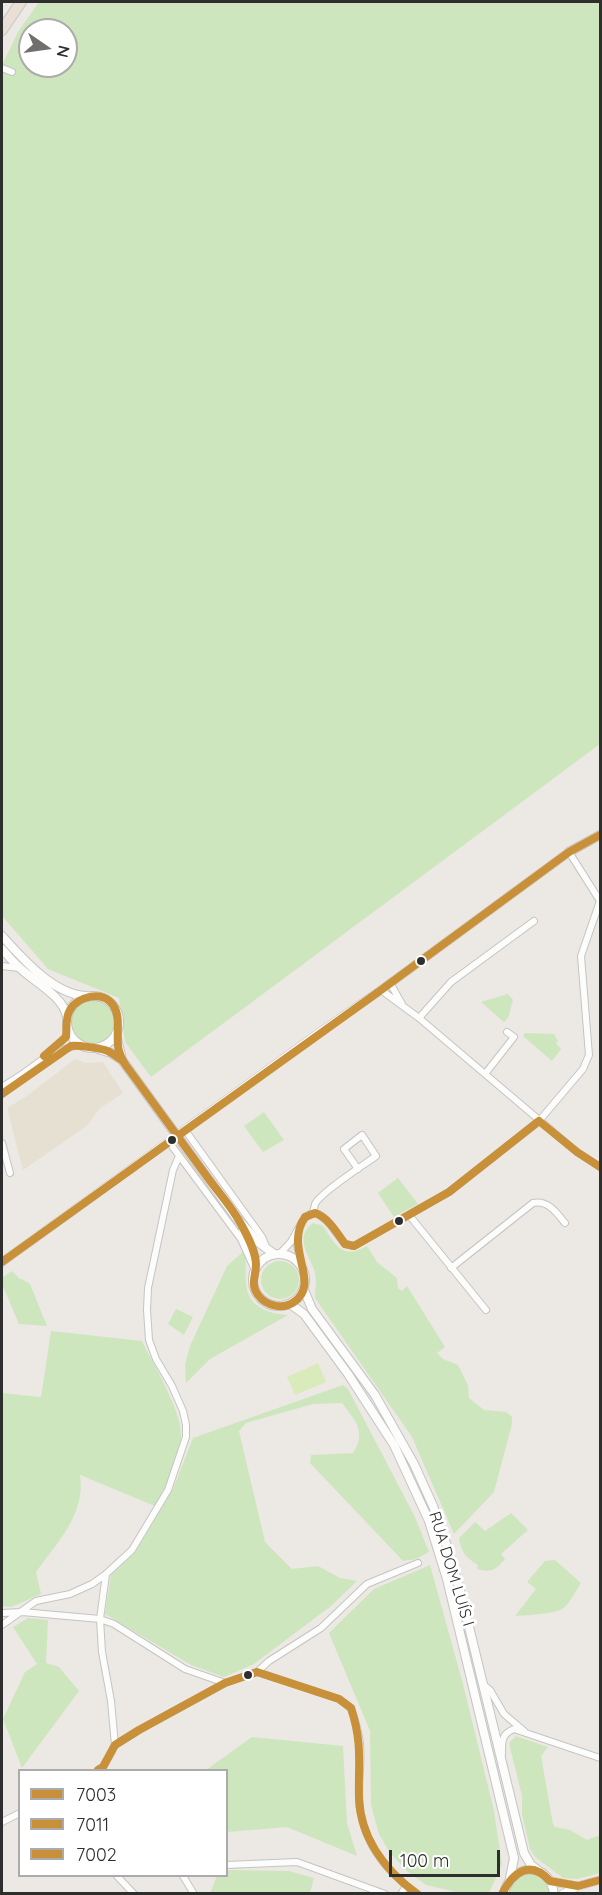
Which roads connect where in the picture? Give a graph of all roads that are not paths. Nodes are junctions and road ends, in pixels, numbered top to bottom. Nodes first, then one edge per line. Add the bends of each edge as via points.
1 (21, 2) edge
2 (2, 30) edge
3 (2, 68) edge
4 (12, 72) dead end
5 (600, 835) edge
6 (569, 852) junction
7 (600, 901) edge
8 (534, 921) dead end
9 (2, 936) edge
10 (14, 949) junction
11 (2, 951) edge
12 (2, 966) edge
13 (21, 969) junction
14 (390, 983) junction
15 (381, 990) junction
16 (87, 996) junction
17 (403, 1005) junction
18 (67, 1018) junction
19 (419, 1018) junction
20 (68, 1031) junction
21 (507, 1032) dead end
22 (116, 1034) junction
23 (78, 1045) junction
24 (97, 1048) junction
25 (122, 1060) junction
26 (485, 1074) junction
27 (2, 1087) edge
28 (2, 1094) edge
29 (539, 1121) junction
30 (184, 1130) junction
31 (169, 1142) junction
32 (2, 1143) edge
33 (179, 1156) junction
34 (600, 1167) edge
35 (358, 1169) junction
36 (10, 1173) dead end
37 (313, 1213) junction
38 (409, 1215) junction
39 (565, 1223) dead end
40 (240, 1224) junction
41 (298, 1232) junction
42 (274, 1252) junction
43 (2, 1262) edge
44 (301, 1265) junction
45 (256, 1268) junction
46 (451, 1268) junction
47 (304, 1290) junction
48 (290, 1304) junction
49 (486, 1310) dead end
50 (418, 1563) dead end
51 (106, 1574) junction
52 (2, 1612) edge
53 (22, 1612) junction
54 (100, 1619) junction
55 (2, 1625) edge
56 (256, 1672) junction
57 (225, 1683) junction
58 (483, 1684) junction
59 (524, 1731) junction
60 (115, 1745) junction
61 (600, 1758) edge
62 (502, 1762) junction
63 (102, 1769) edge
64 (228, 1866) edge
65 (540, 1872) junction
66 (119, 1877) edge
67 (184, 1877) edge
68 (510, 1878) junction
69 (600, 1880) edge
70 (550, 1881) junction
71 (406, 1886) junction
72 (578, 1886) junction
73 (504, 1892) edge
74 (134, 1893) edge
75 (194, 1893) edge
76 (385, 1893) edge
77 (401, 1893) edge
78 (418, 1893) edge
79 (554, 1893) edge
80 (563, 1893) edge

1 - 2 highway
3 - 4 street
5 - 6 main road
6 - 7 street
6 - 14 street
7 - 29 street via 581,956 589,1055 583,1069
8 - 19 street via 451,982
9 - 10 main road
10 - 11 street
10 - 16 main road via 58,988
11 - 13 main road
12 - 13 street
13 - 18 main road via 58,1001
14 - 15 street
14 - 17 street
15 - 17 street
15 - 30 street
16 - 18 main road via 72,1006
16 - 22 main road via 96,996 117,1011
17 - 19 street
18 - 20 main road
19 - 26 street
20 - 23 main road
20 - 27 street via 62,1041
21 - 26 street via 514,1037
22 - 24 main road via 110,1043
22 - 25 main road
23 - 24 main road
23 - 28 street via 65,1049
24 - 25 main road
25 - 40 main road, bridge
26 - 29 street
29 - 34 street
29 - 38 street via 449,1192
30 - 31 street
30 - 42 street
31 - 33 street
31 - 43 street
32 - 36 street
33 - 45 street via 241,1239
33 - 51 street via 148,1288 147,1310 150,1340 183,1411 186,1437 157,1510 132,1550
35 - 35 street via 344,1149 362,1135 376,1156
35 - 37 street via 320,1197
37 - 38 street via 322,1216 345,1244 354,1246
37 - 41 street via 302,1221
38 - 46 street
39 - 46 street via 550,1206 533,1203
40 - 42 main road
40 - 45 main road
41 - 42 street via 290,1243
41 - 44 street
42 - 44 main road
42 - 45 main road
44 - 47 main road, RUA DOM LUÍS I via 306,1280
45 - 48 main road via 254,1285 261,1299 274,1306
46 - 49 street
47 - 48 main road
47 - 58 main road, RUA DOM LUÍS I via 312,1309 375,1395 414,1464 449,1552
48 - 68 main road, RUA DOM LUÍS I via 304,1314 382,1426 432,1530 514,1858
50 - 56 street via 367,1584 321,1628
51 - 53 street via 70,1593 36,1601
51 - 54 street
52 - 53 street
53 - 54 street
53 - 55 street
54 - 57 street via 185,1669
54 - 60 street
56 - 57 street
56 - 71 street via 331,1696 351,1708 360,1742 363,1825 379,1858
57 - 60 street
58 - 59 street via 504,1714
58 - 62 main road, RUA DOM LUÍS I
59 - 61 street
59 - 62 street via 514,1729 503,1737
60 - 63 street
62 - 65 main road, RUA DOM LUÍS I via 524,1853
64 - 76 street via 297,1862
65 - 68 main road via 524,1870
65 - 70 main road, RUA DOM LUÍS I
66 - 74 street
67 - 75 street
68 - 73 main road
69 - 72 street
70 - 72 street
70 - 79 main road
71 - 77 street
71 - 78 street
72 - 80 street

